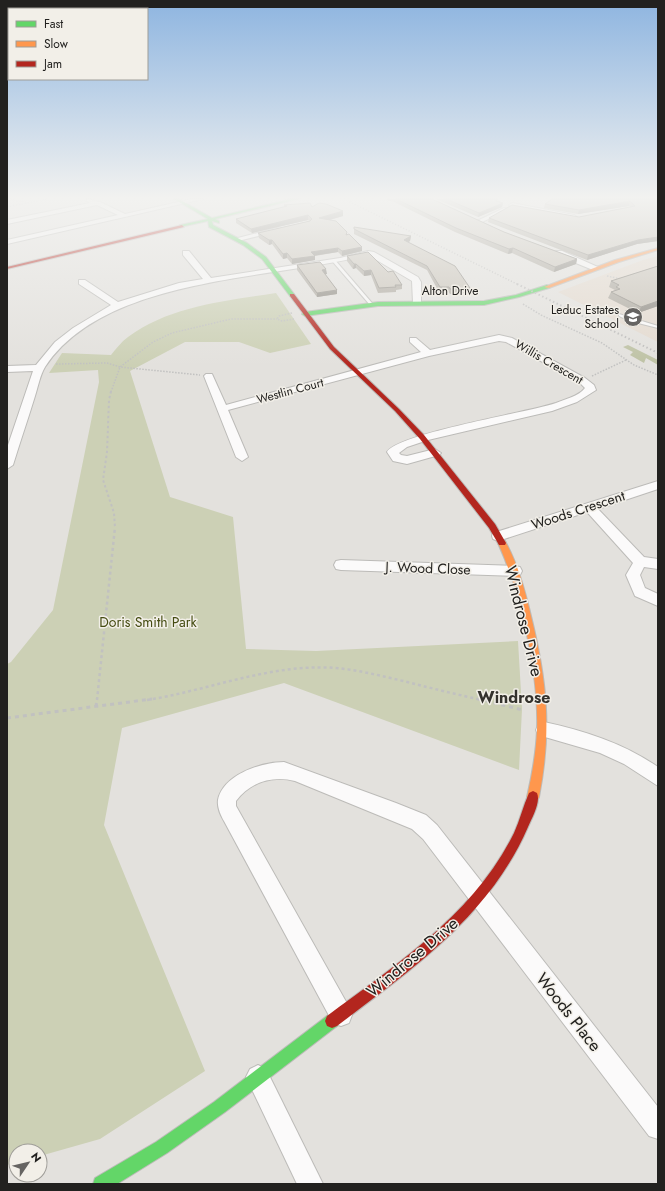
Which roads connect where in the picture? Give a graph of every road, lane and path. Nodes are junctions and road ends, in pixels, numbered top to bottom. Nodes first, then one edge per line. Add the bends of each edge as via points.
1 (186, 254) dead end
2 (64, 255) edge
3 (260, 255) edge
4 (361, 255) edge
5 (375, 255) edge
6 (564, 255) edge
7 (637, 255) edge
8 (334, 261) junction
9 (7, 268) edge
10 (596, 268) junction
11 (275, 270) junction
12 (208, 280) junction
13 (82, 282) dead end
14 (418, 303) junction
15 (371, 304) junction
16 (521, 304) dead end
17 (117, 305) junction
18 (292, 313) dead end
19 (305, 314) junction
20 (621, 315) dead end
21 (277, 319) junction
22 (296, 319) dead end
23 (658, 327) edge
24 (413, 340) dead end
25 (428, 353) junction
26 (626, 360) junction
27 (40, 366) junction
28 (120, 367) junction
29 (7, 369) edge
30 (358, 374) junction
31 (658, 375) edge
32 (209, 376) joint
33 (582, 380) junction
34 (222, 409) junction
35 (424, 439) junction
36 (435, 453) junction
37 (242, 458) dead end
38 (7, 465) edge
39 (658, 485) edge
40 (589, 507) junction
41 (498, 536) junction
42 (640, 562) junction
43 (658, 564) edge
44 (341, 565) dead end
45 (515, 571) junction
46 (658, 600) edge
47 (96, 708) junction
48 (7, 718) edge
49 (544, 722) junction
50 (658, 777) edge
51 (480, 896) junction
52 (340, 1015) junction
53 (258, 1077) junction
54 (658, 1127) edge
55 (101, 1184) edge
56 (310, 1184) edge

1 - 12 street
2 - 9 street
3 - 11 street, Windrose Drive
4 - 8 street
5 - 14 street via 415,279
6 - 10 street
7 - 10 street, Alton Drive
8 - 11 street
8 - 15 lane
10 - 14 street, Alton Drive via 495,302 462,305
11 - 12 street
11 - 19 street, Windrose Drive
12 - 17 street via 158,291
13 - 17 street
14 - 15 street, Alton Drive
15 - 19 street, Alton Drive
16 - 26 path via 541,316 602,343
17 - 27 street via 58,344
18 - 21 path via 279,316
19 - 30 street, Windrose Drive via 326,342
20 - 23 lane
21 - 22 path
21 - 28 path via 231,319 179,330 153,342
24 - 25 street
25 - 30 street, Willis Crescent
25 - 33 street, Willis Crescent via 504,338
26 - 31 path
26 - 33 path
27 - 28 path via 107,363
27 - 29 street
27 - 38 street
28 - 32 path
28 - 47 path via 109,400 103,480 114,513 116,529
30 - 34 street, Westlin Court
30 - 35 street, Windrose Drive
32 - 34 street
33 - 35 street, Willis Crescent via 591,390 559,406
34 - 37 street
35 - 36 street, Windrose Drive
35 - 36 street via 395,449 394,455 407,460
36 - 41 street, Windrose Drive
39 - 40 street, Woods Crescent
40 - 41 street, Woods Crescent
40 - 42 street
41 - 45 street, Windrose Drive
42 - 43 street
42 - 46 street via 633,575 640,592
44 - 45 street, J. Wood Close
45 - 49 street, Windrose Drive via 536,659
47 - 48 path
47 - 49 path via 149,700 276,672 336,668 393,678
49 - 50 street via 605,745
49 - 51 street, Windrose Drive via 540,771 526,822 499,871
51 - 52 street, Windrose Drive via 432,945
51 - 52 street, Woods Place via 430,832 419,822 282,769 238,785 227,799 230,815
51 - 54 street, Woods Place
52 - 53 street, Windrose Drive
53 - 55 street, Windrose Drive via 132,1167
53 - 56 street

